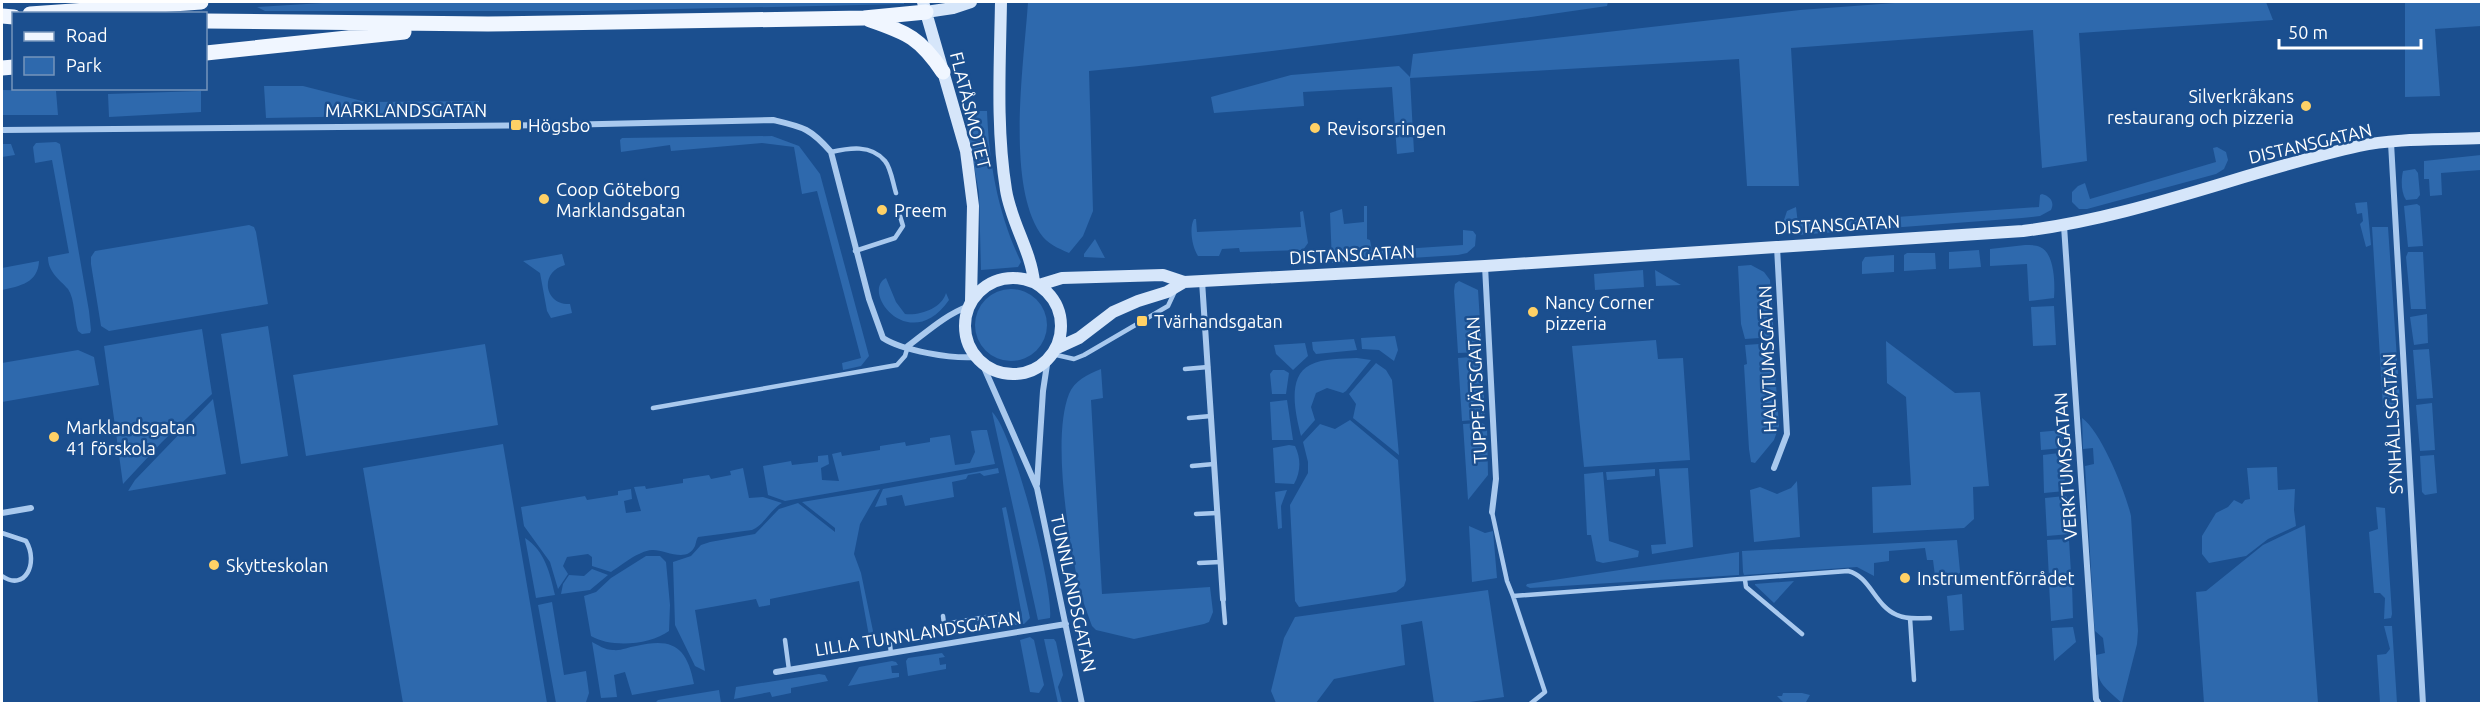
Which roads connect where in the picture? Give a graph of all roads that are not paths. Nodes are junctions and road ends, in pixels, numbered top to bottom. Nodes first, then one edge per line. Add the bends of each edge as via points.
1 (201, 2) edge
2 (971, 2) edge
3 (1001, 2) edge
4 (924, 7) edge
5 (58, 12) edge
6 (864, 18) junction
7 (207, 21) edge
8 (488, 24) junction
9 (207, 53) edge
10 (939, 62) junction
11 (2, 130) edge
12 (2481, 138) edge
13 (2391, 143) junction
14 (831, 152) junction
15 (896, 193) dead end
16 (900, 216) dead end
17 (2064, 226) junction
18 (1777, 246) junction
19 (855, 251) junction
20 (1485, 266) junction
21 (1202, 280) junction
22 (1036, 284) junction
23 (1180, 284) junction
24 (970, 304) junction
25 (908, 346) junction
26 (1052, 354) junction
27 (979, 360) junction
28 (1208, 367) junction
29 (1185, 369) dead end
30 (653, 408) dead end
31 (1211, 416) junction
32 (1189, 418) dead end
33 (1214, 464) junction
34 (1192, 466) dead end
35 (1774, 468) dead end
36 (1037, 488) junction
37 (31, 508) dead end
38 (1492, 512) joint
39 (2, 513) edge
40 (1217, 513) junction
41 (1196, 514) dead end
42 (2, 533) edge
43 (1220, 562) junction
44 (1199, 563) dead end
45 (2, 576) edge
46 (1746, 580) junction
47 (1513, 596) junction
48 (1223, 599) joint
49 (999, 615) dead end
50 (943, 616) dead end
51 (1910, 618) junction
52 (1930, 618) dead end
53 (1225, 623) dead end
54 (1065, 624) junction
55 (1802, 633) dead end
56 (889, 637) dead end
57 (785, 640) dead end
58 (891, 653) junction
59 (789, 670) junction
60 (776, 672) dead end
61 (1914, 680) dead end
62 (1082, 704) edge
63 (1530, 704) edge
64 (2099, 704) edge
65 (2423, 704) edge

1 - 5 main road
2 - 4 street via 953,8
3 - 22 street, FLATÅSMOTET via 999,114 1006,192
4 - 6 main road
4 - 10 street, FLATÅSMOTET
6 - 8 main road
6 - 10 main road via 916,39
7 - 8 main road
8 - 9 main road
10 - 24 street, FLATÅSMOTET via 966,151 974,206
11 - 14 street, MARKLANDSGATAN via 773,120 816,134
12 - 13 street, DISTANSGATAN
13 - 17 street, DISTANSGATAN via 2360,146 2299,161 2152,205
13 - 65 street, SYNHÅLLSGATAN
14 - 15 lane via 855,147 869,150 885,161
14 - 19 street
16 - 19 lane via 903,226 895,238
17 - 18 street, DISTANSGATAN
17 - 64 street, VERKTUMSGATAN
18 - 20 street, DISTANSGATAN
18 - 35 street, HALVTUMSGATAN via 1787,434
19 - 25 street via 880,333 889,341
20 - 21 street, DISTANSGATAN
20 - 38 street, TUPPFJÄTSGATAN via 1496,479
21 - 23 street, DISTANSGATAN
21 - 28 street
22 - 23 street, DISTANSGATAN via 1062,278 1163,275
22 - 24 street via 1013,278 999,280 980,290
22 - 26 street, FLATÅSMOTET via 1058,309 1061,329
23 - 26 street, DISTANSGATAN via 1113,312
23 - 26 lane via 1168,306 1100,347 1074,358
24 - 25 street via 938,322
24 - 27 street, FLATÅSMOTET via 965,333
25 - 27 street via 926,353
25 - 30 lane via 897,365
26 - 27 street via 1037,368 1016,374 1002,373
26 - 36 street, TUNNLANDSGATAN via 1043,391
27 - 36 street, TUNNLANDSGATAN
28 - 29 lane
28 - 31 street
31 - 32 lane
31 - 33 street
33 - 34 lane
33 - 40 street
36 - 54 street, TUNNLANDSGATAN
37 - 39 street
38 - 47 lane
40 - 41 lane
40 - 43 street
42 - 45 lane via 26,541 33,556 23,578 7,580
43 - 44 lane
43 - 48 street
46 - 47 lane
46 - 51 lane via 1855,573 1888,609
46 - 55 lane via 1746,587
47 - 63 lane via 1545,692
48 - 53 lane
49 - 50 lane via 944,624
51 - 52 lane
51 - 61 lane
54 - 58 street, LILLA TUNNLANDSGATAN
54 - 62 street, TUNNLANDSGATAN
56 - 58 lane
57 - 59 lane
58 - 59 street, LILLA TUNNLANDSGATAN
59 - 60 street, LILLA TUNNLANDSGATAN

